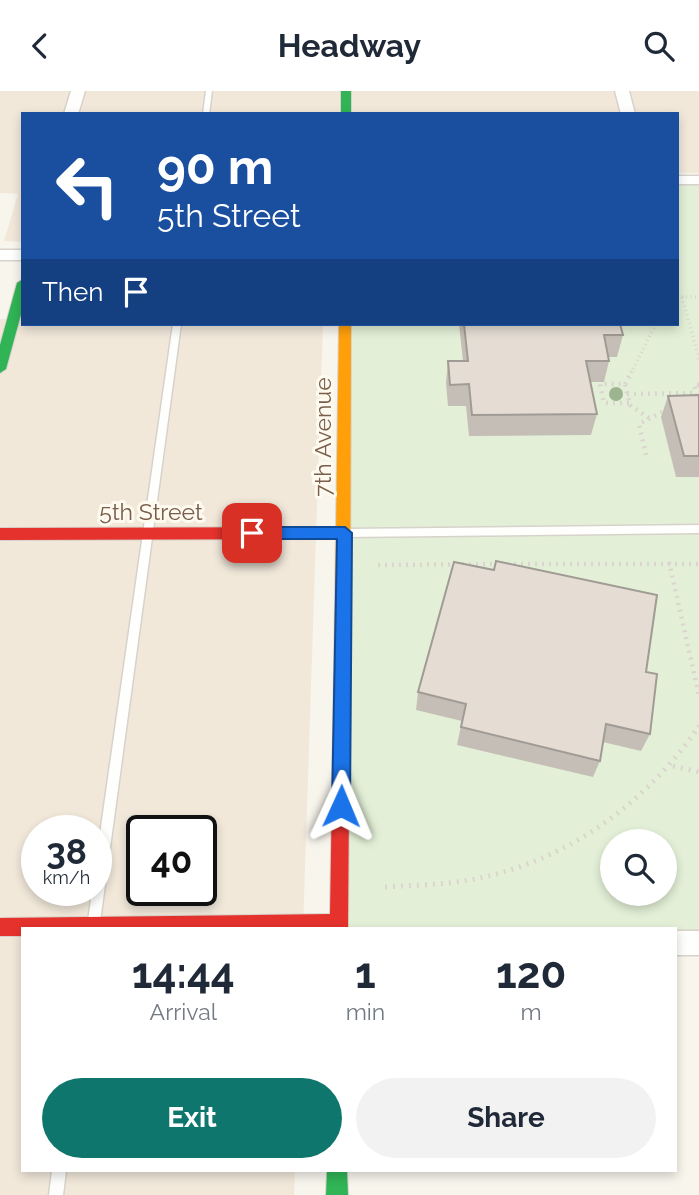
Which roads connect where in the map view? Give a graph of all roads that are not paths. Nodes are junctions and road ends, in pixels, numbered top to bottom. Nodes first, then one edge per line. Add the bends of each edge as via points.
1 (78, 91) edge
2 (209, 91) edge
3 (346, 91) edge
4 (622, 91) edge
5 (73, 112) edge
6 (206, 112) edge
7 (346, 112) edge
8 (627, 112) edge
9 (679, 180) edge
10 (699, 180) edge
11 (0, 255) edge
12 (21, 255) edge
13 (21, 290) edge
14 (177, 326) edge
15 (345, 326) edge
16 (0, 369) edge
17 (699, 529) edge
18 (149, 533) junction
19 (345, 533) junction
20 (0, 534) edge
21 (339, 926) edge
22 (0, 927) edge
23 (21, 927) edge
24 (93, 927) edge
25 (216, 927) edge
26 (677, 943) edge
27 (699, 943) edge
28 (60, 1172) edge
29 (337, 1172) edge
30 (56, 1195) edge
31 (337, 1195) edge

1 - 5 street
2 - 6 lane
3 - 7 street
4 - 8 street
9 - 10 street
11 - 12 street
13 - 16 street
14 - 18 lane
15 - 19 street, 7th Avenue
17 - 19 lane
18 - 19 street, 5th Street
18 - 20 street, 5th Street
18 - 24 lane
19 - 21 street, 7th Avenue
21 - 25 street
22 - 23 street
26 - 27 street
28 - 30 lane
29 - 31 street

